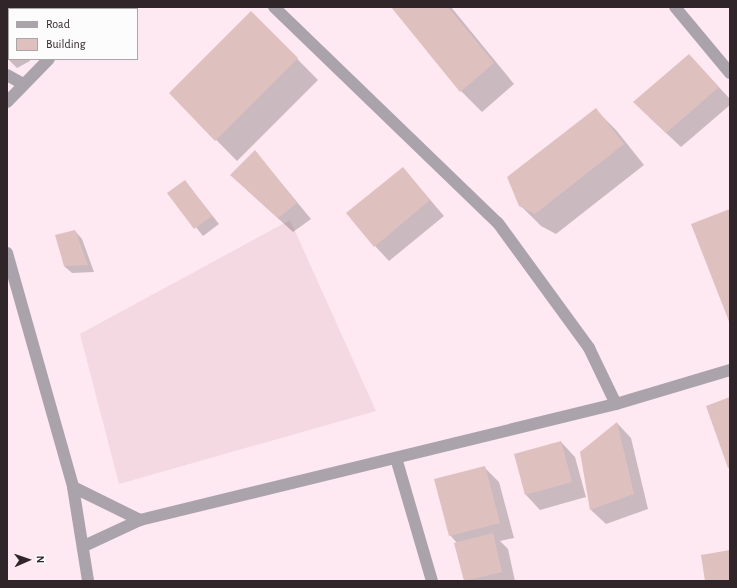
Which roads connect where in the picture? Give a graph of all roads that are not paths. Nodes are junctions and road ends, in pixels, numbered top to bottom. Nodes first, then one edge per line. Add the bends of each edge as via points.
1 (274, 7) edge
2 (675, 7) edge
3 (48, 60) edge
4 (730, 73) edge
5 (7, 75) edge
6 (23, 84) junction
7 (7, 102) edge
8 (7, 253) edge
9 (730, 370) edge
10 (616, 404) junction
11 (396, 458) junction
12 (73, 487) junction
13 (140, 520) junction
14 (84, 546) junction
15 (88, 581) edge
16 (432, 581) edge

1 - 10 street via 498,223 589,348
2 - 4 street
3 - 6 street
5 - 6 street
6 - 7 street
8 - 12 street
9 - 10 street
10 - 11 street
11 - 13 street
11 - 16 street
12 - 13 street
12 - 14 street
13 - 14 street
14 - 15 street

